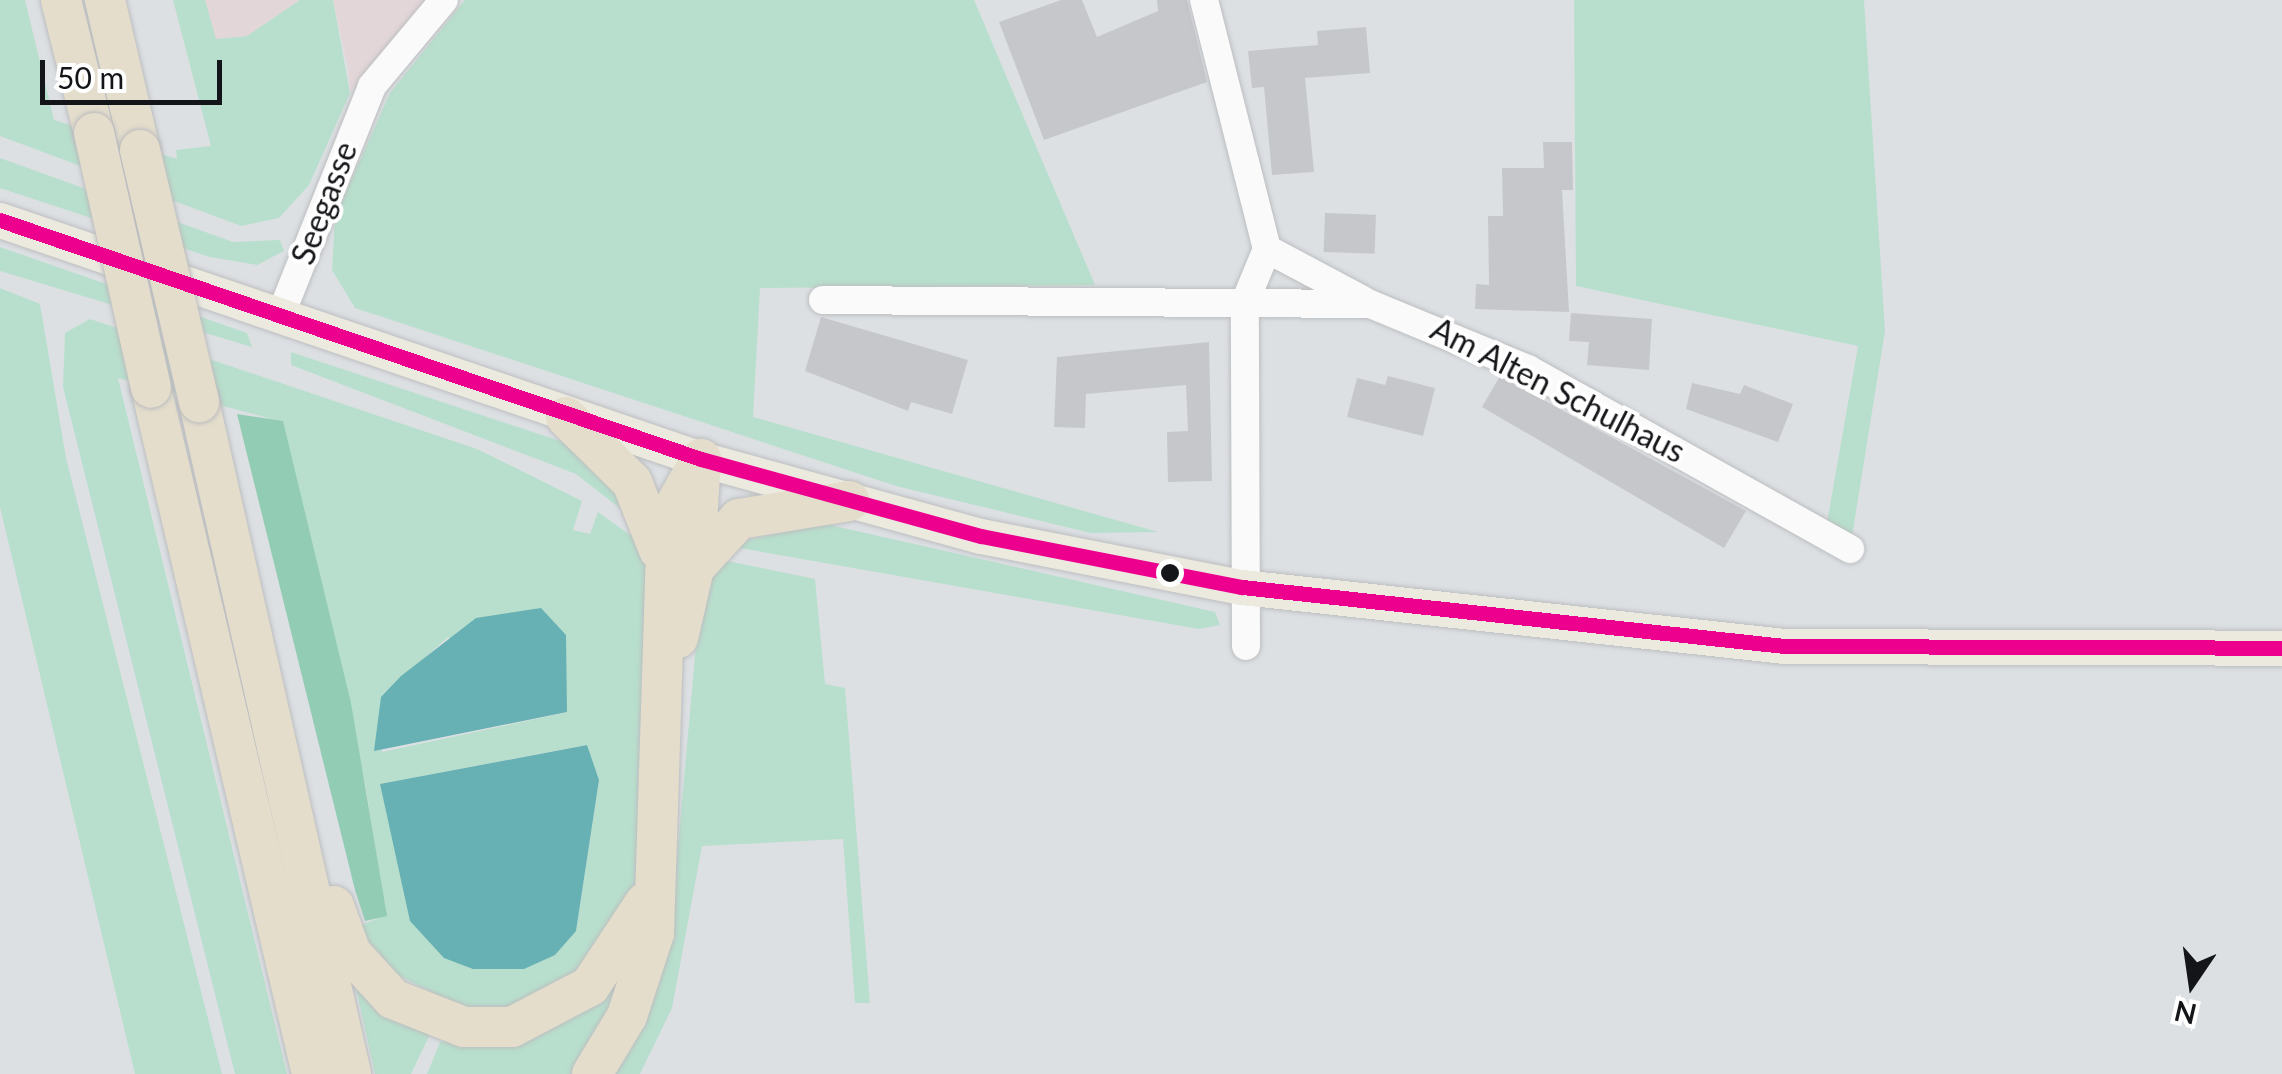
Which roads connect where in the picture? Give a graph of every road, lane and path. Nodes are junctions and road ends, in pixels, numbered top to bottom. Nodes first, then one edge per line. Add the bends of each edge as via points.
1 (61, 0) edge
2 (105, 0) edge
3 (444, 0) edge
4 (1204, 0) edge
5 (0, 220) edge
6 (1268, 249) junction
7 (822, 300) dead end
8 (1245, 302) junction
9 (1370, 304) junction
10 (281, 314) junction
11 (566, 417) junction
12 (701, 459) junction
13 (850, 501) junction
14 (1850, 549) dead end
15 (678, 568) junction
16 (1242, 587) junction
17 (1246, 646) dead end
18 (2282, 648) edge
19 (281, 758) junction
20 (656, 882) junction
21 (312, 1074) edge
22 (352, 1074) edge
23 (592, 1074) edge

1 - 21 highway, bridge
2 - 19 highway, bridge
3 - 10 street, Seegasse via 372,86
4 - 6 street
5 - 10 main road
6 - 8 street
6 - 9 street
7 - 8 street, Am Alten Schulhaus
8 - 9 street, Am Alten Schulhaus
8 - 16 street
9 - 14 street, Am Alten Schulhaus via 1528,368
10 - 11 main road
11 - 12 main road
11 - 15 highway via 646,504
12 - 13 main road
12 - 15 highway via 674,498
13 - 15 highway via 739,519
13 - 16 main road
15 - 20 highway
16 - 17 street
16 - 18 main road via 1750,644
19 - 20 highway via 351,953 392,999 424,1017 512,1027 550,1012 611,964
19 - 22 highway
20 - 23 highway via 638,990

